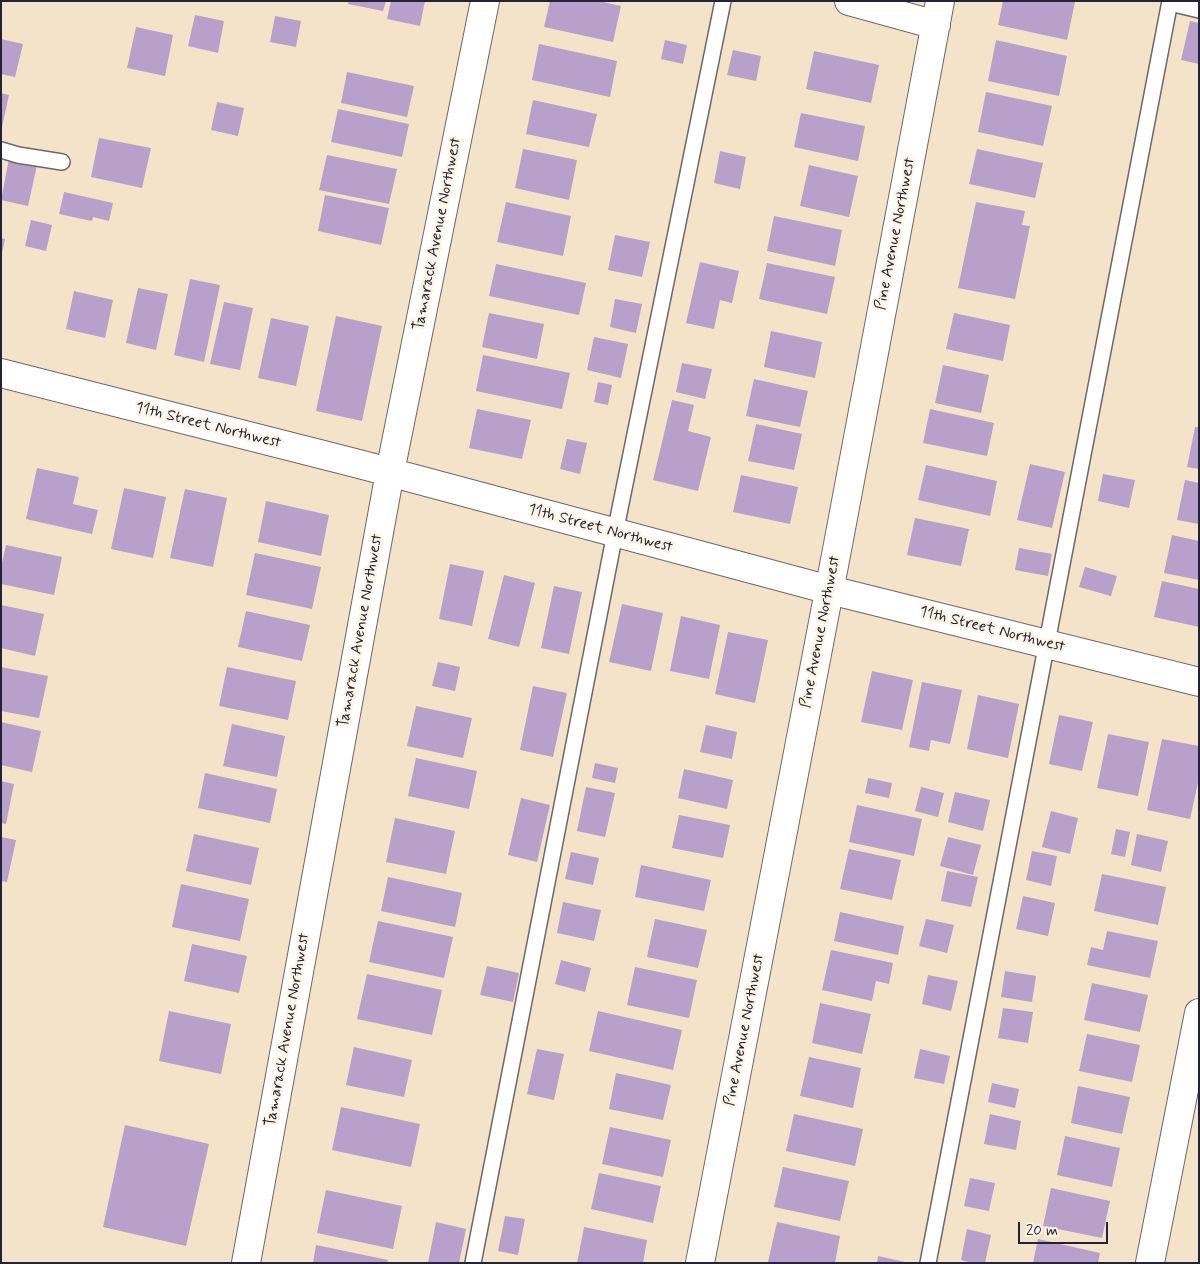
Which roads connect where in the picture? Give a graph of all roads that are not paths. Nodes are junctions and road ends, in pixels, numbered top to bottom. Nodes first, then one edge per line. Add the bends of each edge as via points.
1 (485, 1) edge
2 (723, 1) edge
3 (849, 1) edge
4 (1170, 2) edge
5 (1199, 10) edge
6 (938, 13) edge
7 (1, 150) edge
8 (62, 162) dead end
9 (1, 373) edge
10 (390, 472) junction
11 (615, 533) junction
12 (830, 590) junction
13 (1048, 644) junction
14 (1199, 682) edge
15 (1199, 1014) edge
16 (246, 1263) edge
17 (474, 1263) edge
18 (700, 1263) edge
19 (928, 1263) edge
20 (1150, 1263) edge

1 - 10 street, Tamarack Avenue Northwest
2 - 11 lane
3 - 6 street
4 - 5 lane
4 - 13 lane
6 - 12 street, Pine Avenue Northwest
7 - 8 lane
9 - 10 street, 11th Street Northwest
10 - 11 street, 11th Street Northwest
10 - 16 street, Tamarack Avenue Northwest
11 - 12 street, 11th Street Northwest
11 - 17 lane
12 - 13 street, 11th Street Northwest
12 - 18 street, Pine Avenue Northwest
13 - 14 street, 11th Street Northwest
13 - 19 lane
15 - 20 street

